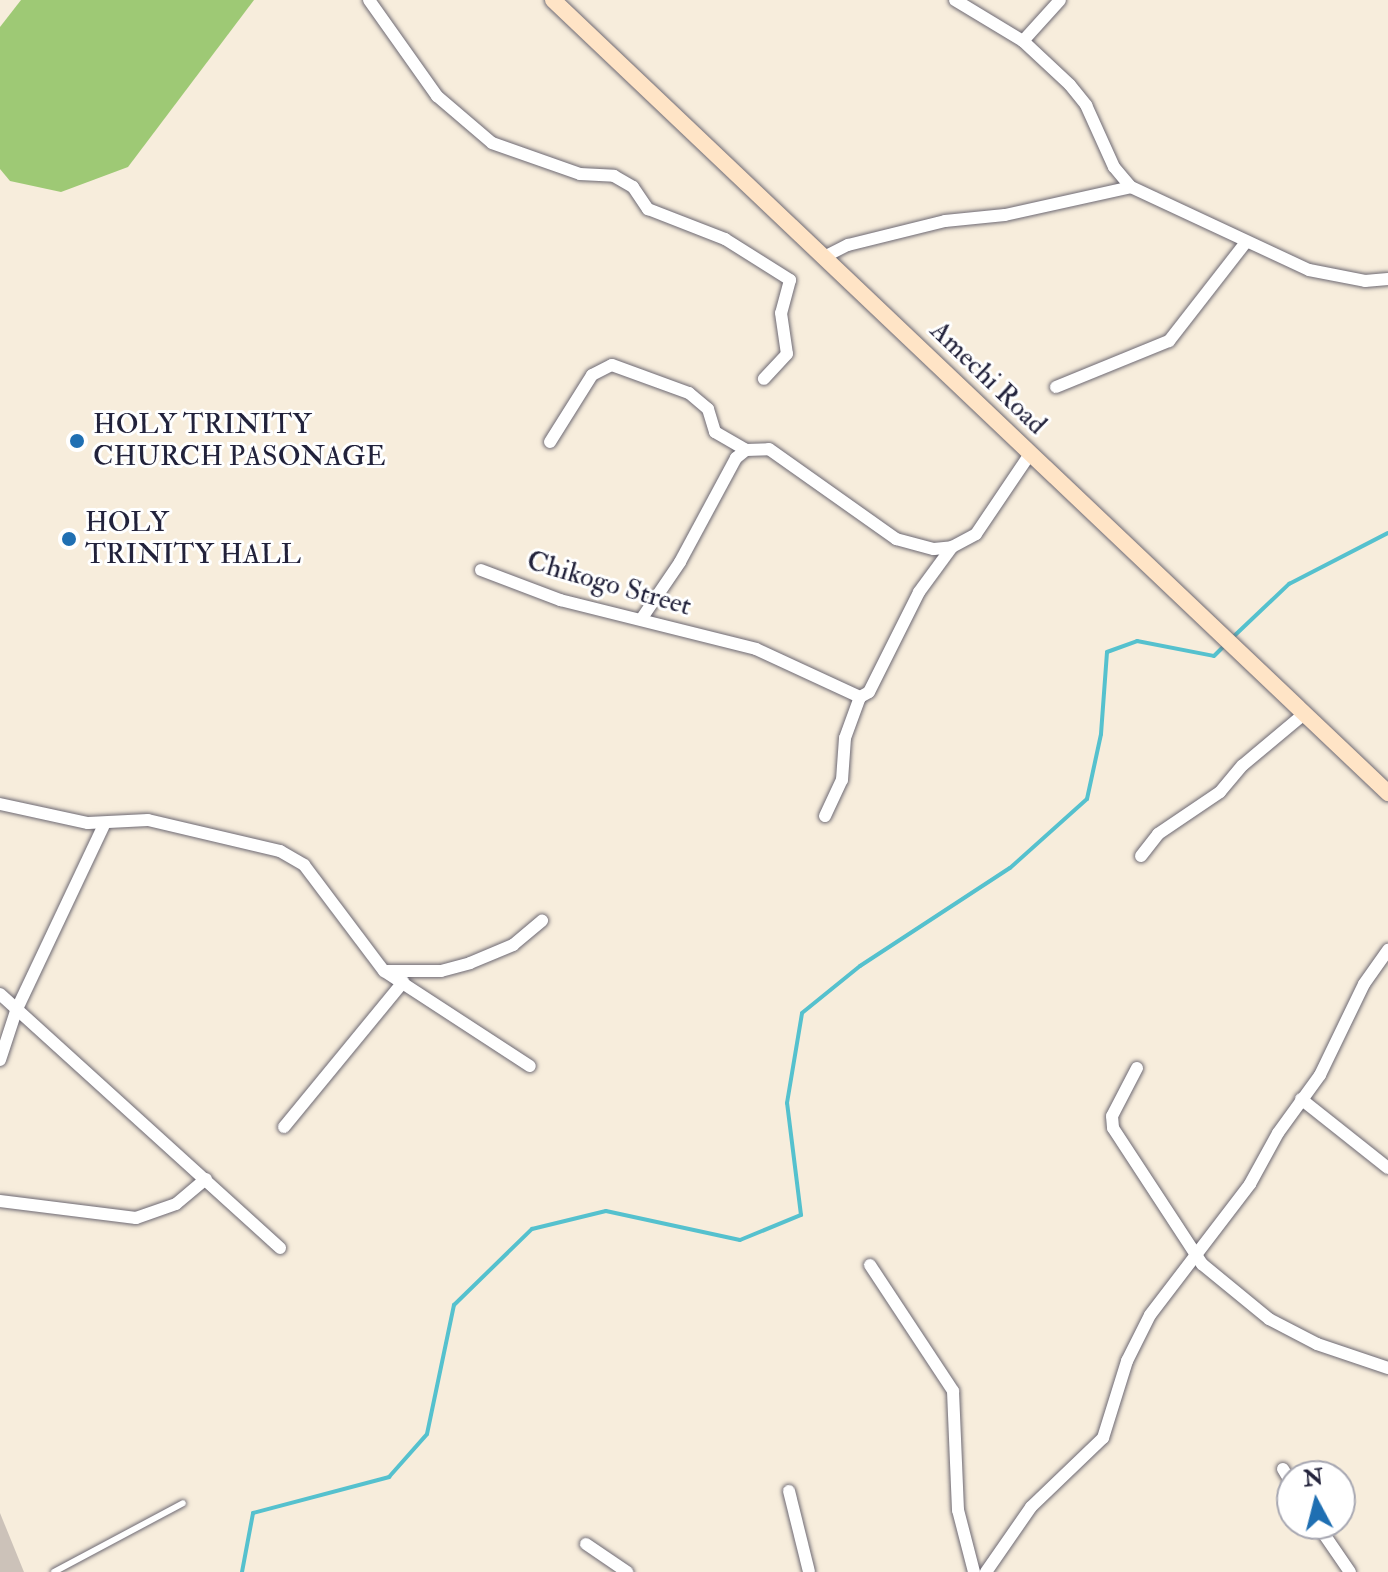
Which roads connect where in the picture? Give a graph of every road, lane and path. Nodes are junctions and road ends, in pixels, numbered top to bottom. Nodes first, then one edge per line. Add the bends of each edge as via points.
1 (369, 0) edge
2 (553, 0) edge
3 (955, 0) edge
4 (1060, 0) edge
5 (1023, 41) junction
6 (1131, 187) junction
7 (1246, 242) junction
8 (824, 257) junction
9 (1388, 279) edge
10 (764, 379) dead end
11 (1056, 387) dead end
12 (550, 442) dead end
13 (746, 450) junction
14 (1030, 454) junction
15 (952, 547) junction
16 (481, 570) dead end
17 (642, 618) junction
18 (860, 697) junction
19 (1304, 714) junction
20 (1388, 793) edge
21 (0, 804) edge
22 (825, 816) dead end
23 (104, 825) junction
24 (1141, 856) dead end
25 (542, 921) dead end
26 (1388, 950) edge
27 (384, 971) junction
28 (403, 982) junction
29 (0, 994) edge
30 (16, 1011) junction
31 (0, 1060) edge
32 (530, 1066) dead end
33 (1137, 1068) dead end
34 (1301, 1099) junction
35 (284, 1127) dead end
36 (1388, 1168) edge
37 (206, 1179) junction
38 (0, 1201) edge
39 (280, 1248) dead end
40 (1197, 1257) junction
41 (870, 1265) dead end
42 (1388, 1368) edge
43 (789, 1491) dead end
44 (183, 1503) dead end
45 (1328, 1540) edge
46 (586, 1544) dead end
47 (54, 1572) edge
48 (627, 1572) edge
49 (809, 1572) edge
50 (974, 1572) edge
51 (986, 1572) edge
52 (1350, 1572) edge

1 - 10 street via 437,96 492,143 580,174 614,176 633,187 648,209 725,239 790,280 781,313 787,354
2 - 8 main road, Amechi Road
3 - 5 street
4 - 5 street
5 - 6 street via 1086,105 1114,167
6 - 7 street
6 - 8 street via 1005,215 945,221 848,245
7 - 9 street via 1330,276
7 - 11 street via 1169,341
8 - 14 main road, Amechi Road
12 - 13 street via 592,375 612,365 689,393 708,409 715,432
13 - 15 street via 769,449 896,539 927,548
13 - 17 street via 736,458 680,562
14 - 15 street via 983,526
14 - 19 main road, Amechi Road
15 - 18 street via 919,592 869,692
16 - 17 street, Chikogo Street via 560,600
17 - 18 street, Chikogo Street via 756,649
18 - 22 street via 845,738 842,780
19 - 20 main road, Amechi Road
19 - 24 street via 1243,765 1220,792 1158,834
21 - 23 street
23 - 27 street via 148,820 280,851 304,865
23 - 30 street
25 - 27 street via 513,945 470,963 441,971
26 - 34 street via 1364,984 1320,1075
27 - 28 street
28 - 32 street
28 - 35 street
29 - 30 street
30 - 31 street
30 - 37 street
33 - 40 street via 1112,1116 1113,1128
34 - 36 street
34 - 40 street via 1250,1184
37 - 38 street via 176,1204 136,1218
37 - 39 street
40 - 42 street via 1269,1319 1317,1344
40 - 51 street via 1150,1315 1127,1361 1103,1438 1031,1507
41 - 50 street via 953,1391 958,1510
43 - 49 street
44 - 47 lane
45 - 52 street
46 - 48 street

